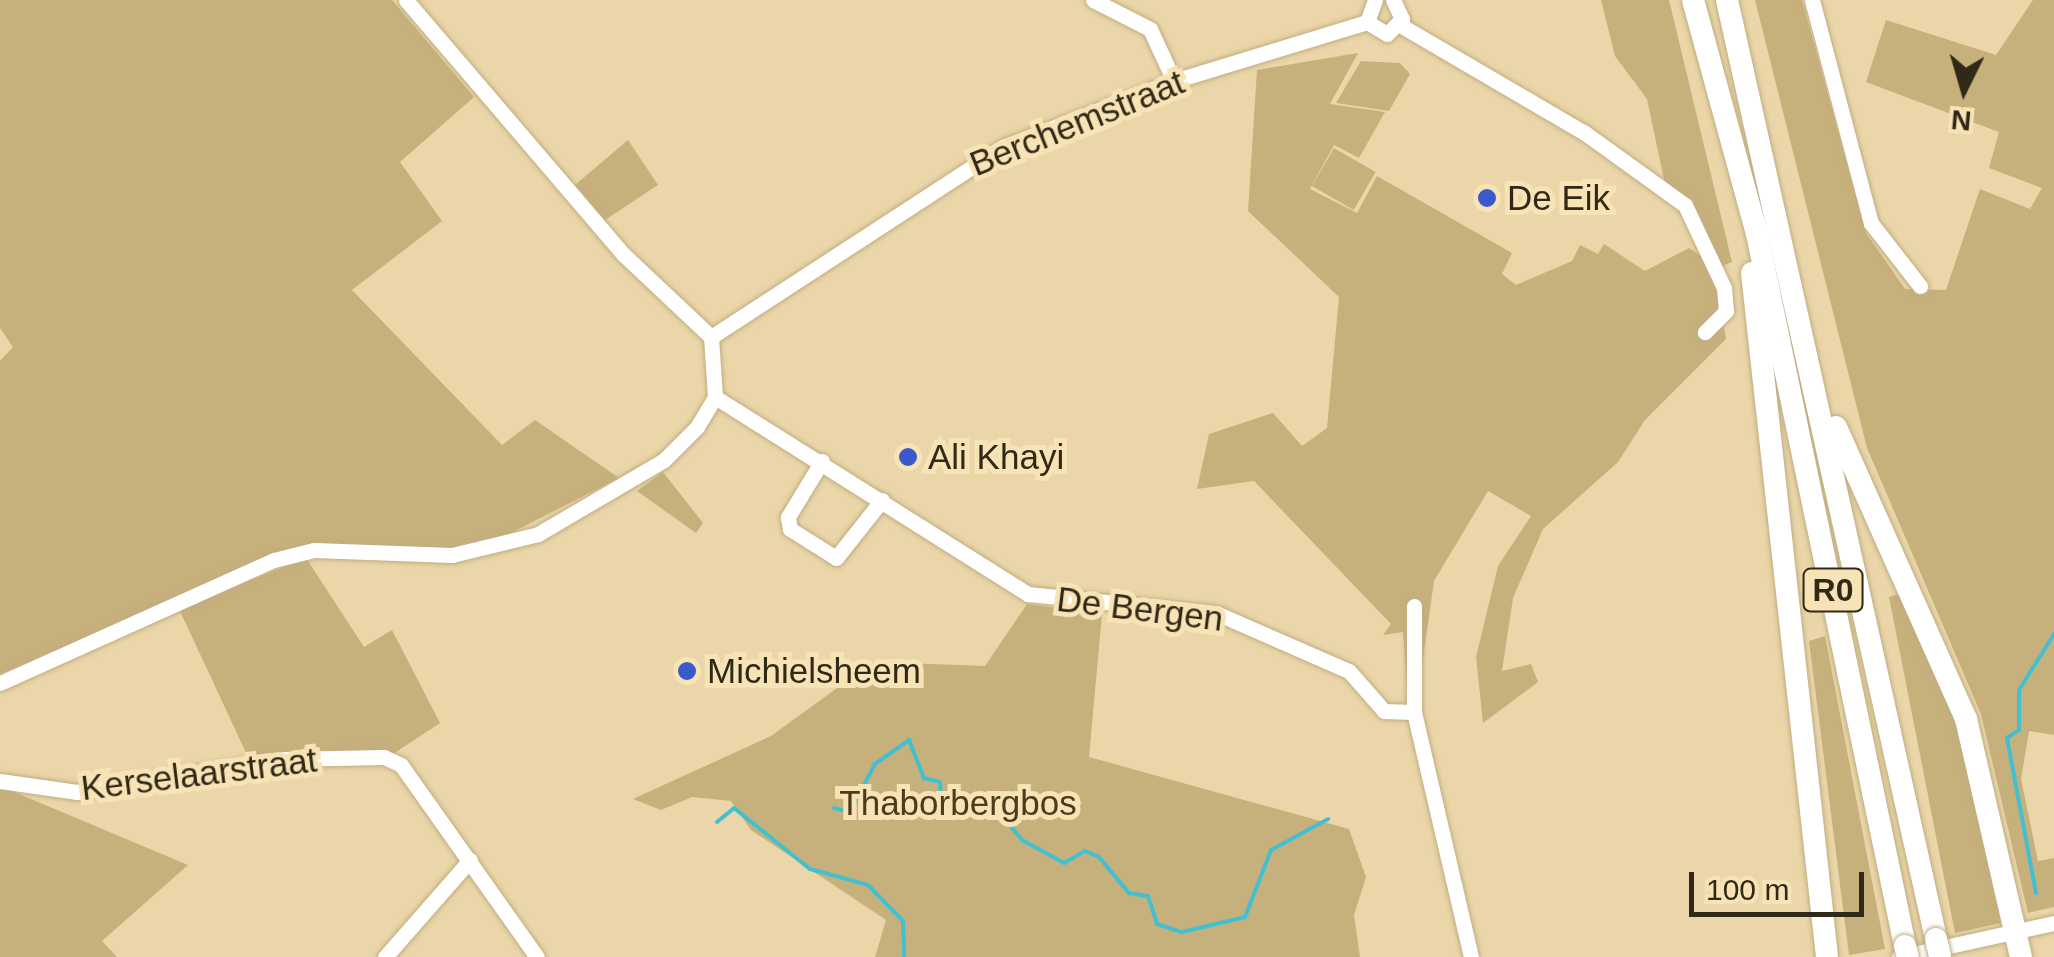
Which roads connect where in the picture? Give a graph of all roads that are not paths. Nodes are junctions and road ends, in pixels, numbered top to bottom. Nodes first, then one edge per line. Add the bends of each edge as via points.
1 (406, 0) edge
2 (1094, 0) edge
3 (1693, 0) edge
4 (1727, 0) edge
5 (1812, 0) edge
6 (1371, 1) edge
7 (1401, 2) edge
8 (1367, 22) junction
9 (1400, 26) junction
10 (1174, 81) junction
11 (1757, 234) junction
12 (1920, 286) dead end
13 (1705, 332) dead end
14 (711, 337) junction
15 (715, 397) junction
16 (1826, 411) junction
17 (822, 461) junction
18 (882, 500) junction
19 (1414, 606) dead end
20 (0, 683) edge
21 (1414, 712) junction
22 (0, 781) edge
23 (470, 860) junction
24 (2054, 923) edge
25 (2015, 932) junction
26 (1938, 948) edge
27 (1904, 953) edge
28 (385, 957) edge
29 (537, 957) edge
30 (1471, 957) edge
31 (1827, 957) edge
32 (2021, 957) edge

1 - 14 street via 622,254
2 - 10 street via 1150,29
3 - 11 highway, R0
4 - 16 highway, R0
5 - 12 street via 1872,223
6 - 8 street
7 - 9 street
8 - 9 street, Berchemstraat via 1380,34
8 - 10 street, Berchemstraat
9 - 13 street via 1585,133 1684,205 1724,288 1726,311
10 - 14 street, Berchemstraat via 954,172
11 - 27 highway, R0
11 - 31 highway via 1752,275
14 - 15 street
15 - 17 street, De Bergen
15 - 20 street via 681,445 538,534 472,553 314,550 274,560
16 - 25 highway via 1966,719
16 - 26 highway, R0
17 - 18 street, De Bergen
17 - 18 street via 788,517 836,558
18 - 21 street, De Bergen via 1028,594 1216,613 1349,672 1384,710
19 - 21 street
21 - 30 street
22 - 23 street, Kerselaarstraat via 76,792 286,759 384,757 401,765
23 - 28 street
23 - 29 street, Kerselaarstraat
24 - 25 street
25 - 27 street
25 - 32 highway

